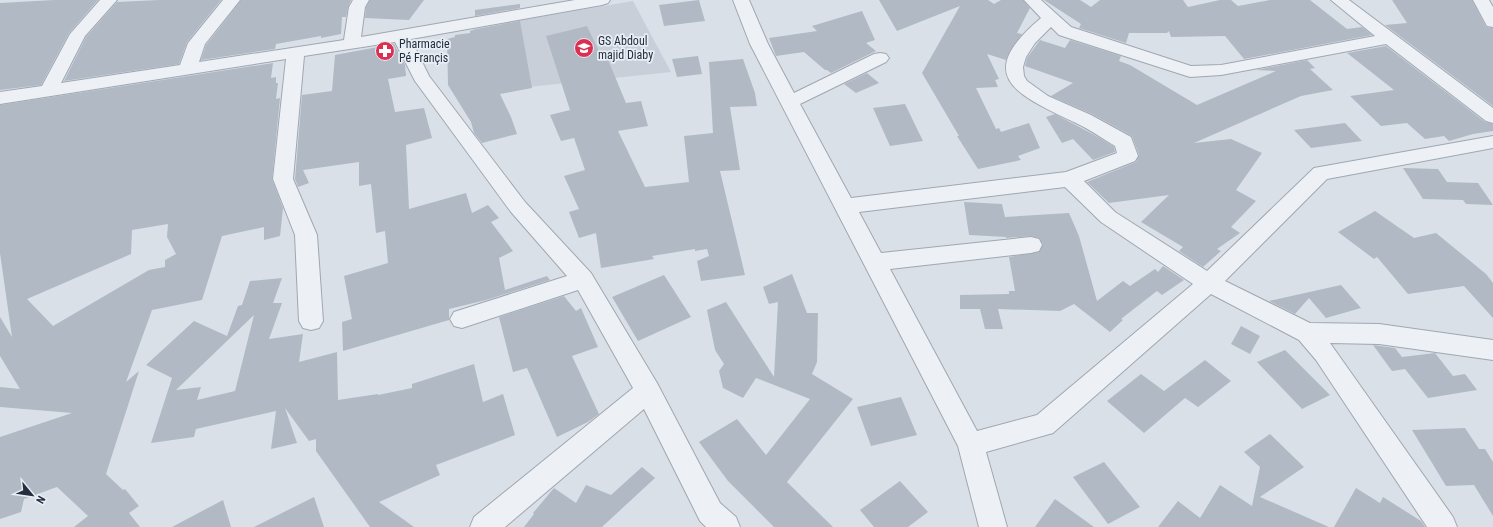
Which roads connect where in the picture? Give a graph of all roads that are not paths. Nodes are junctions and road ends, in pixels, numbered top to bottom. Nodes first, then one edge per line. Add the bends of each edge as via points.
1 (108, 0) edge
2 (232, 0) edge
3 (360, 0) edge
4 (602, 0) edge
5 (741, 0) edge
6 (1032, 0) edge
7 (1339, 0) edge
8 (1481, 0) edge
9 (1050, 19) junction
10 (1493, 22) edge
11 (401, 36) junction
12 (1389, 38) junction
13 (352, 42) junction
14 (296, 51) junction
15 (880, 58) dead end
16 (188, 68) junction
17 (49, 89) junction
18 (0, 98) edge
19 (790, 102) junction
20 (1493, 117) edge
21 (1493, 142) edge
22 (1069, 179) junction
23 (845, 206) junction
24 (1031, 245) dead end
25 (874, 262) junction
26 (584, 279) junction
27 (1209, 282) junction
28 (462, 319) dead end
29 (311, 321) dead end
30 (1307, 333) junction
31 (1493, 350) edge
32 (648, 391) junction
33 (971, 444) junction
34 (484, 527) edge
35 (726, 527) edge
36 (993, 527) edge
37 (1443, 527) edge

1 - 17 street via 78,34
2 - 16 street via 197,44
3 - 13 street
4 - 11 street
5 - 19 street via 759,44
6 - 9 street
7 - 12 street
8 - 10 street
9 - 12 street via 1065,31 1190,72 1229,69
9 - 22 street via 1036,30 1022,48 1014,70 1019,84 1035,96 1086,120 1124,142 1128,156
11 - 13 street
11 - 26 street via 421,77 518,208
12 - 20 street
13 - 14 street
14 - 16 street
14 - 29 street via 282,179 306,235
15 - 19 street
16 - 17 street
17 - 18 street
19 - 23 street
21 - 27 street via 1321,173
22 - 23 street
22 - 27 street via 1108,217
23 - 25 street
24 - 25 street
25 - 33 street
26 - 28 street
26 - 32 street
27 - 30 street
27 - 33 street via 1044,425
30 - 31 street via 1379,334
30 - 37 street via 1324,353
32 - 34 street
32 - 35 street via 710,512
33 - 36 street

